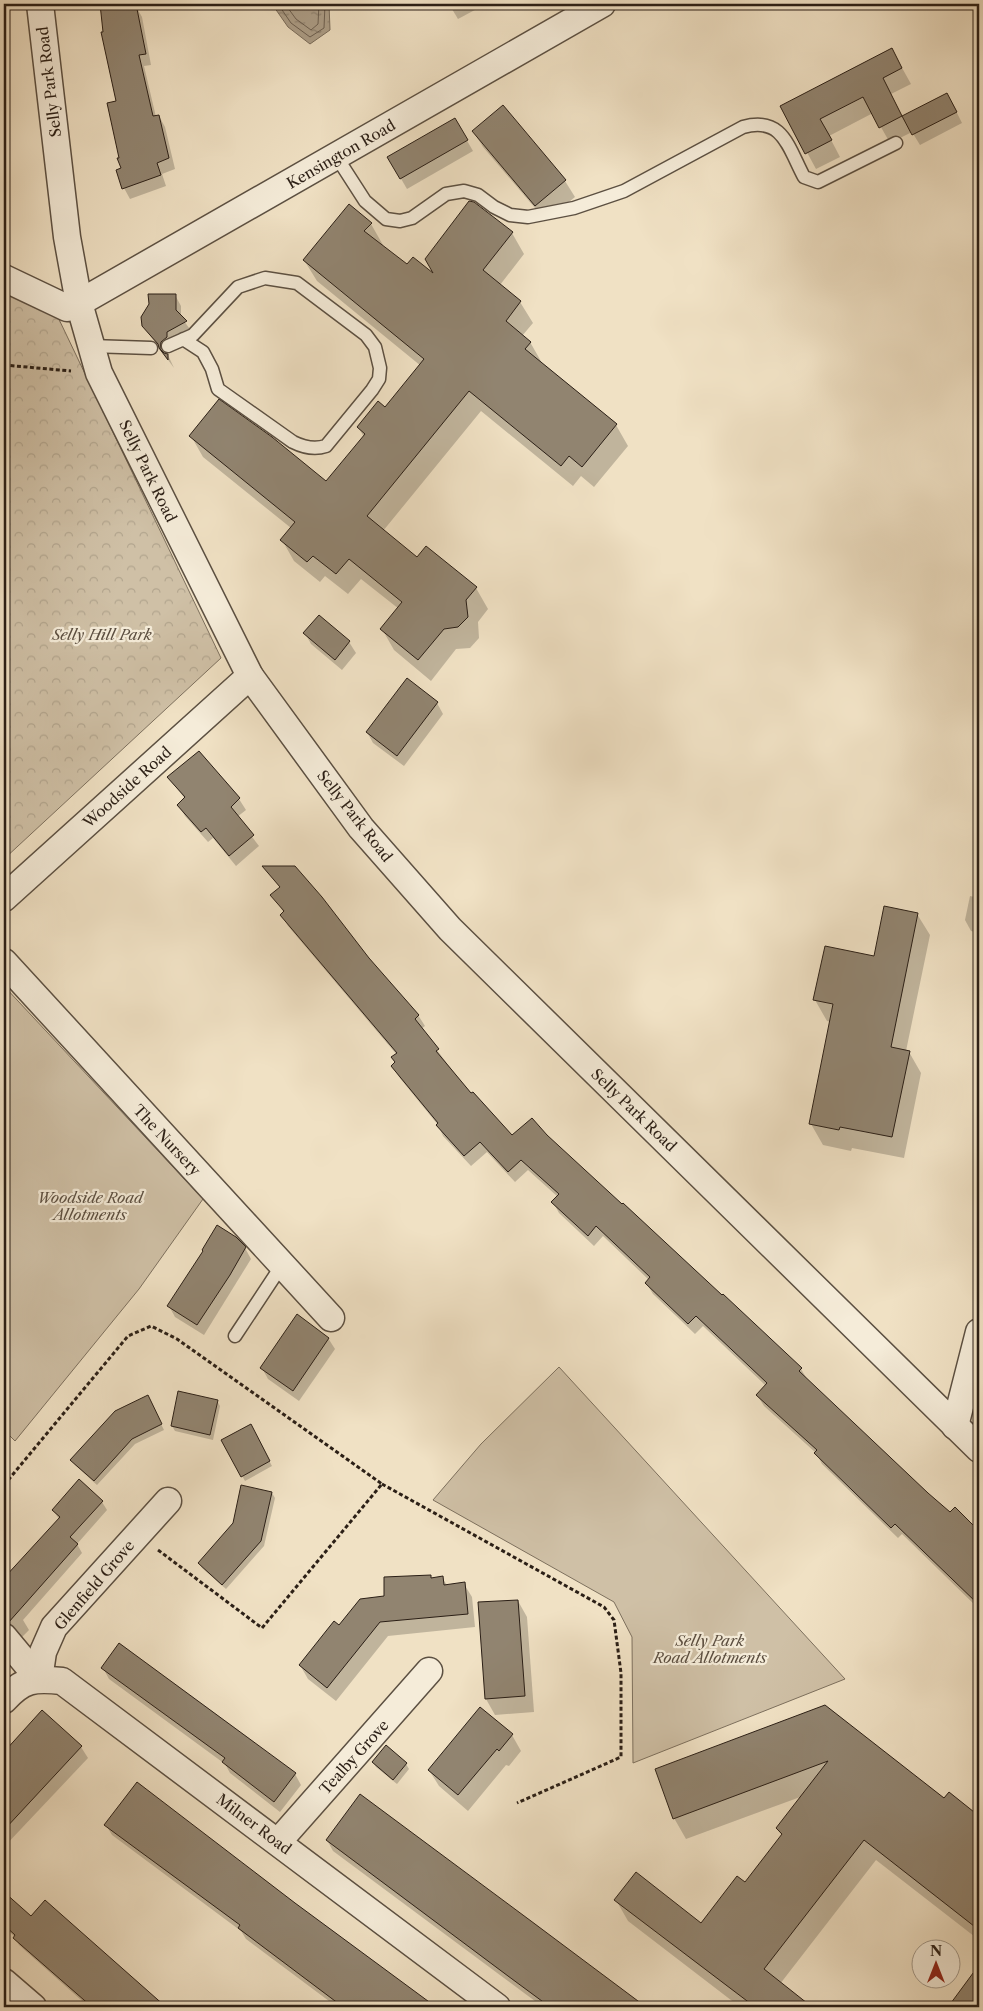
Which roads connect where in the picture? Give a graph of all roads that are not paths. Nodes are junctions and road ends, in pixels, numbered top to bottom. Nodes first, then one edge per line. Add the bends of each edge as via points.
1 (40, 4) edge
2 (602, 4) edge
3 (896, 143) dead end
4 (336, 156) junction
5 (4, 278) edge
6 (80, 303) junction
7 (183, 339) junction
8 (91, 346) junction
9 (168, 346) dead end
10 (151, 348) dead end
11 (250, 676) junction
12 (4, 898) edge
13 (4, 962) edge
14 (282, 1265) junction
15 (331, 1318) dead end
16 (979, 1332) edge
17 (235, 1336) dead end
18 (955, 1426) junction
19 (979, 1449) edge
20 (168, 1501) dead end
21 (4, 1637) edge
22 (429, 1671) dead end
23 (39, 1678) junction
24 (4, 1700) edge
25 (278, 1842) junction
26 (4, 1982) edge
27 (33, 2007) edge
28 (497, 2007) edge

1 - 6 street, Selly Park Road via 67,237
2 - 4 street, Kensington Road
3 - 4 lane via 818,182 804,177 781,133 772,126 753,124 624,191 574,208 528,217 510,216 478,195 464,191 446,194 412,218 400,221 386,219 365,201
4 - 6 street, Kensington Road
5 - 6 street via 67,308
6 - 8 street, Selly Park Road
7 - 7 lane via 193,335 238,287 265,278 297,284 366,336 377,354 379,379 326,446 303,447 218,389 203,352
7 - 9 lane
8 - 10 lane
8 - 11 street, Selly Park Road via 99,373
11 - 12 street, Woodside Road
11 - 18 street, Selly Park Road via 361,828 450,929
13 - 14 street, The Nursery
14 - 15 street, The Nursery
14 - 17 lane
16 - 18 street
18 - 19 street, Selly Park Road
20 - 23 street, Glenfield Grove via 54,1627 43,1652
21 - 23 street
22 - 25 street, Tealby Grove
23 - 24 street via 20,1684
23 - 25 street, Milner Road via 62,1681
25 - 28 street, Milner Road
26 - 27 street

